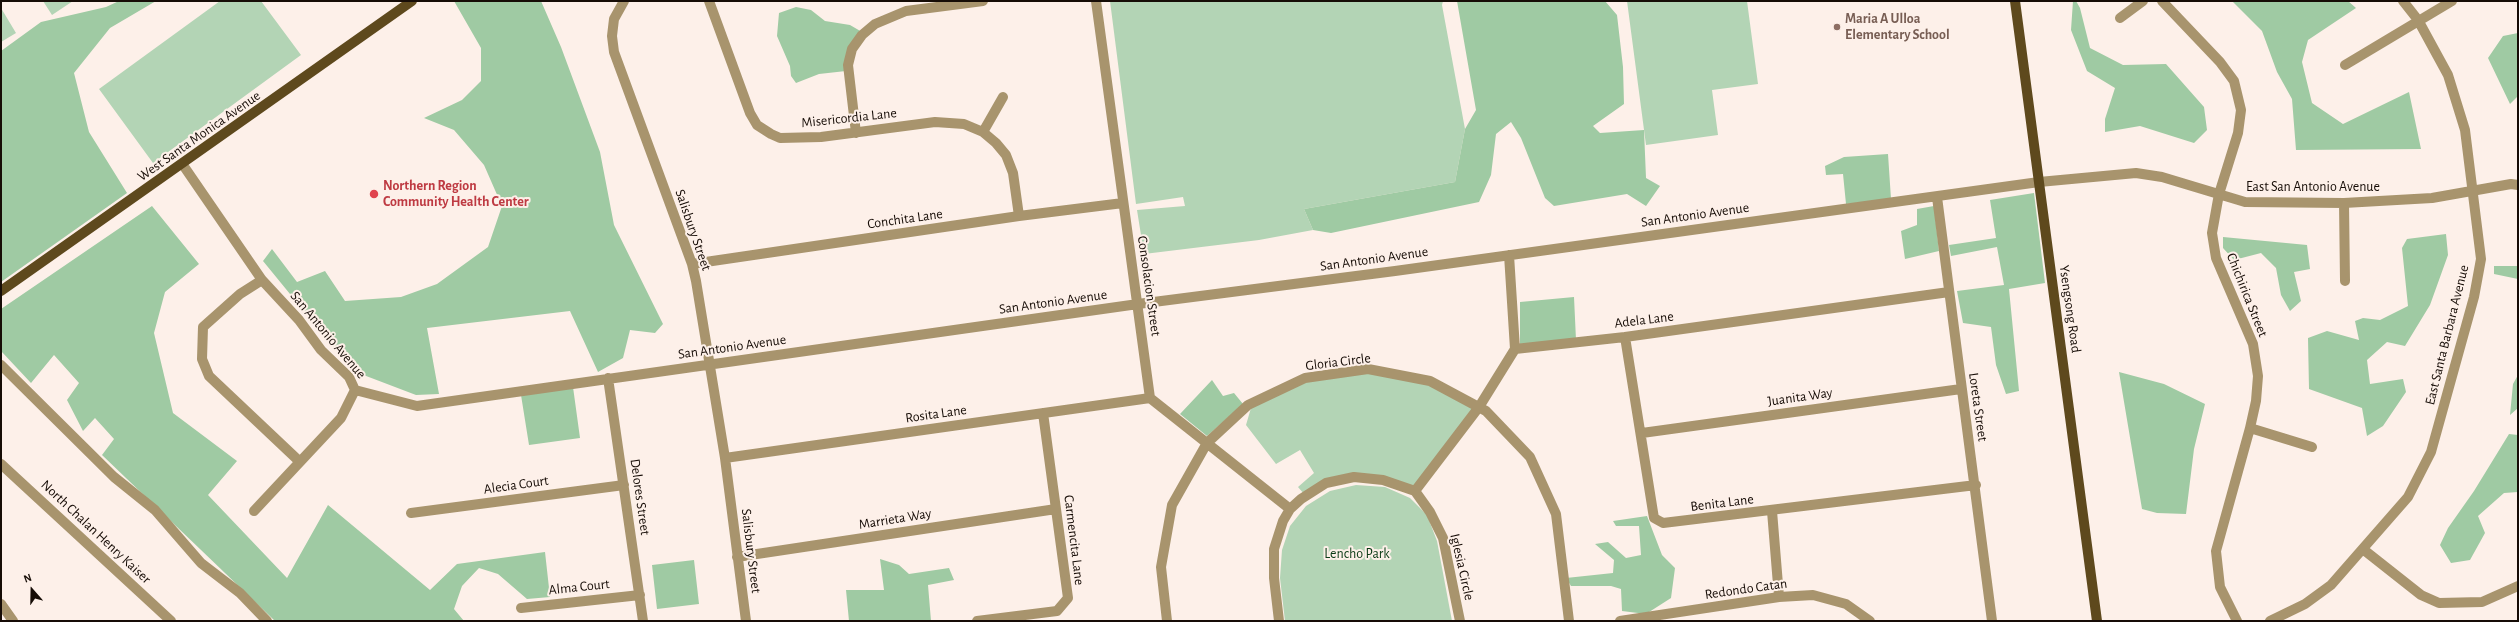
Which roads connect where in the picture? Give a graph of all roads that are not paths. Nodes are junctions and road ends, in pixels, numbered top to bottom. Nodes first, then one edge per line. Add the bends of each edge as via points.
1 (412, 1) edge
2 (624, 1) edge
3 (709, 1) edge
4 (983, 1) edge
5 (1096, 1) edge
6 (2015, 1) edge
7 (2143, 1) edge
8 (2162, 1) edge
9 (2403, 1) edge
10 (2452, 1) edge
11 (2120, 18) dead end
12 (2418, 20) junction
13 (2345, 65) dead end
14 (1003, 97) dead end
15 (983, 132) junction
16 (856, 133) junction
17 (183, 165) junction
18 (2039, 182) junction
19 (2518, 185) edge
20 (2474, 190) junction
21 (2220, 194) junction
22 (1937, 197) junction
23 (1123, 203) junction
24 (2344, 203) junction
25 (1019, 216) junction
26 (1509, 255) junction
27 (692, 264) junction
28 (262, 280) junction
29 (2344, 281) dead end
30 (1, 292) edge
31 (1949, 292) junction
32 (1138, 304) junction
33 (1625, 337) junction
34 (1515, 349) junction
35 (1, 365) edge
36 (708, 365) junction
37 (608, 378) junction
38 (1961, 389) junction
39 (355, 390) junction
40 (1150, 398) junction
41 (1479, 407) junction
42 (1043, 413) junction
43 (2250, 428) junction
44 (1642, 434) junction
45 (1207, 443) junction
46 (2312, 447) dead end
47 (725, 458) junction
48 (299, 461) junction
49 (1, 464) edge
50 (624, 484) junction
51 (1976, 485) junction
52 (1415, 491) junction
53 (1056, 509) junction
54 (1290, 509) junction
55 (254, 510) dead end
56 (1772, 511) junction
57 (412, 513) dead end
58 (2364, 550) junction
59 (737, 557) junction
60 (2518, 586) edge
61 (640, 595) junction
62 (1778, 597) junction
63 (1, 604) edge
64 (521, 608) dead end
65 (13, 621) edge
66 (171, 621) edge
67 (267, 621) edge
68 (643, 621) edge
69 (746, 621) edge
70 (977, 621) edge
71 (1166, 621) edge
72 (1279, 621) edge
73 (1460, 621) edge
74 (1569, 621) edge
75 (1620, 621) edge
76 (1870, 621) edge
77 (1992, 621) edge
78 (2097, 621) edge
79 (2237, 621) edge
80 (2270, 621) edge

1 - 17 main road, West Santa Monica Avenue
2 - 27 street, Salisbury Street via 614,19 614,52
3 - 16 street, Misericordia Lane via 750,113 757,125 780,138
4 - 16 street via 906,11 875,24 862,35 852,49 848,65
5 - 23 street, Consolacion Street
6 - 18 main road, Ysengsong Road
7 - 11 street
8 - 21 street, Chichirica Street via 2220,62 2234,81 2241,110 2234,149
9 - 12 street, East Santa Barbara Avenue
10 - 12 street
12 - 13 street
12 - 20 street, East Santa Barbara Avenue via 2448,75 2465,130
14 - 15 street
15 - 16 street, Misericordia Lane via 964,124 935,122
15 - 25 street, Misericordia Lane via 1001,149 1014,173
17 - 28 street, San Antonio Avenue
17 - 30 main road, West Santa Monica Avenue
18 - 21 street, East San Antonio Avenue via 2136,173 2162,177
18 - 22 street, San Antonio Avenue
18 - 78 main road, Ysengsong Road
19 - 20 street, East San Antonio Avenue
20 - 24 street, East San Antonio Avenue via 2432,198
20 - 58 street, East Santa Barbara Avenue via 2481,259 2474,297 2431,452 2408,497
21 - 24 street, East San Antonio Avenue via 2245,202
21 - 43 street, Chichirica Street via 2212,233 2216,258 2253,344 2258,376
22 - 26 street, San Antonio Avenue
22 - 31 street, Loreta Street
23 - 25 street, Conchita Lane
23 - 32 street, Consolacion Street
24 - 29 street
25 - 27 street, Conchita Lane
26 - 32 street, San Antonio Avenue
26 - 34 street
27 - 36 street, Salisbury Street
28 - 39 street, San Antonio Avenue via 300,320 321,350 349,377
28 - 48 street via 240,294 203,327 202,359 209,376
31 - 33 street, Adela Lane
31 - 38 street, Loreta Street
32 - 36 street, San Antonio Avenue
32 - 40 street, Consolacion Street
33 - 34 street, Adela Lane
33 - 44 street, Benita Lane
34 - 41 street
35 - 67 street via 114,477 155,510 201,563 240,593
36 - 37 street, San Antonio Avenue
36 - 47 street, Salisbury Street
37 - 39 street, San Antonio Avenue via 417,406
37 - 50 street, Delores Street
38 - 44 street, Juanita Way
38 - 51 street, Loreta Street
39 - 48 street via 341,418
40 - 42 street, Rosita Lane
40 - 45 street
41 - 45 street, Gloria Circle via 1430,381 1368,369 1360,370 1305,378 1291,384 1248,405
41 - 52 street
41 - 74 street, Gloria Circle via 1486,411 1530,457 1556,514
42 - 47 street, Rosita Lane
42 - 53 street, Carmencita Lane
43 - 46 street
43 - 79 street, Chichirica Street via 2216,551 2220,587
44 - 56 street, Benita Lane via 1652,512 1658,521 1668,524
45 - 54 street
45 - 71 street, Gloria Circle via 1172,504 1161,567
47 - 59 street, Salisbury Street
48 - 55 street
49 - 66 street, North Chalan Henry Kaiser
50 - 57 street, Alecia Court
50 - 61 street, Delores Street
51 - 56 street, Benita Lane
51 - 77 street, Loreta Street
52 - 54 street via 1383,480 1354,477 1326,483
52 - 73 street, Iglesia Circle via 1430,512 1443,538
53 - 59 street, Marrieta Way
53 - 70 street, Carmencita Lane via 1068,598 1065,603 1057,611
54 - 72 street via 1283,521 1274,549 1274,578
56 - 62 street
58 - 60 street via 2421,595 2439,603 2482,602
58 - 80 street, East Santa Barbara Avenue via 2332,585 2305,604
59 - 69 street, Salisbury Street
61 - 64 street, Alma Court
61 - 68 street, Delores Street
62 - 75 street, Redondo Catan
62 - 76 street, Redondo Catan via 1813,595 1846,604
63 - 65 street

